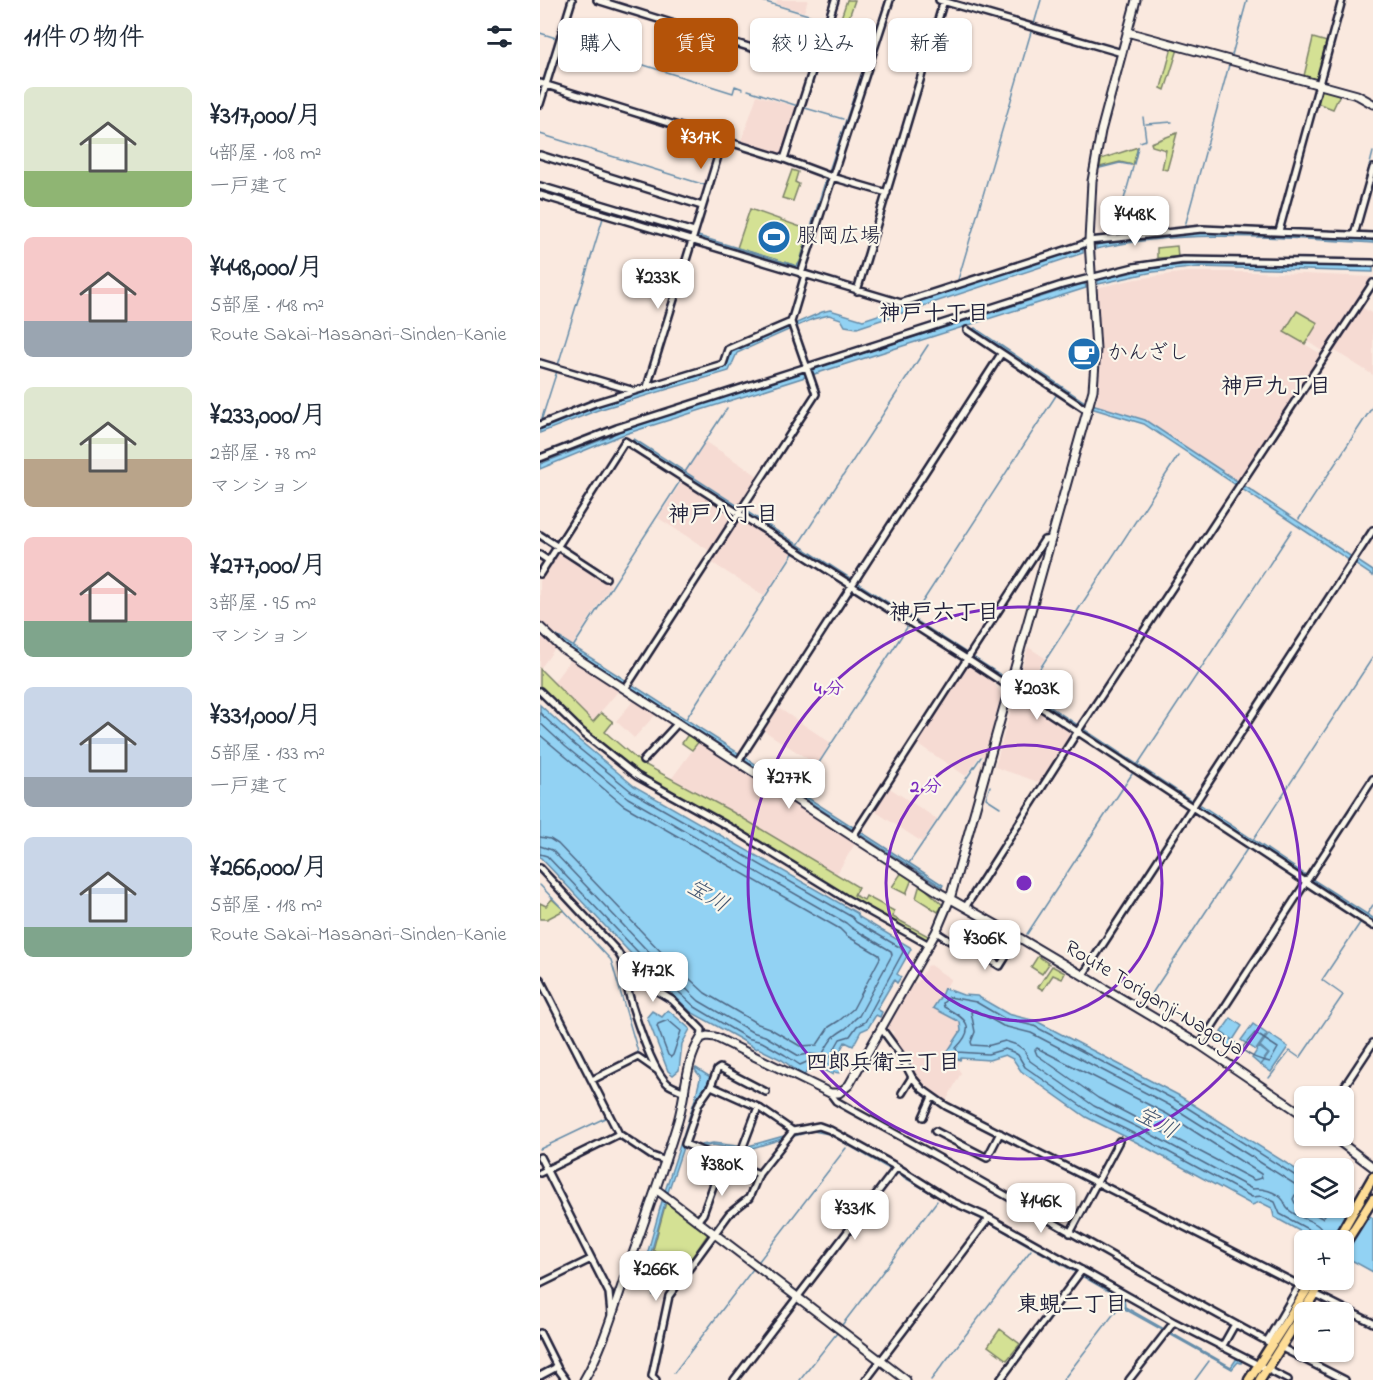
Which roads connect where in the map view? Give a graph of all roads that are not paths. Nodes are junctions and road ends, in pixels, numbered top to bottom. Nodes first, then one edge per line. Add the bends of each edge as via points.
1 (572, 0) edge
2 (597, 0) edge
3 (835, 0) edge
4 (890, 0) edge
5 (942, 0) edge
6 (1136, 0) edge
7 (1342, 0) edge
8 (829, 18) edge
9 (1127, 32) junction
10 (750, 47) edge
11 (1122, 54) junction
12 (811, 72) edge
13 (543, 84) edge
14 (1318, 84) junction
15 (540, 104) edge
16 (1373, 104) edge
17 (723, 140) junction
18 (540, 155) edge
19 (784, 159) junction
20 (1373, 168) edge
21 (832, 177) junction
22 (540, 186) edge
23 (887, 193) junction
24 (540, 195) edge
25 (702, 206) junction
26 (1279, 231) junction
27 (694, 232) junction
28 (1354, 235) junction
29 (1373, 236) edge
30 (691, 241) junction
31 (1089, 241) junction
32 (1373, 263) edge
33 (803, 274) junction
34 (1090, 278) junction
35 (1373, 283) edge
36 (857, 291) junction
37 (792, 325) junction
38 (967, 330) dead end
39 (1001, 354) junction
40 (540, 363) edge
41 (808, 369) junction
42 (647, 387) junction
43 (633, 391) junction
44 (1088, 411) junction
45 (540, 425) edge
46 (540, 458) edge
47 (739, 511) junction
48 (1373, 530) edge
49 (540, 535) edge
50 (1052, 539) junction
51 (558, 548) junction
52 (540, 555) edge
53 (549, 561) junction
54 (540, 574) edge
55 (606, 578) dead end
56 (853, 583) junction
57 (540, 627) edge
58 (968, 657) junction
59 (627, 685) junction
60 (1010, 690) junction
61 (540, 691) edge
62 (678, 723) junction
63 (1078, 730) junction
64 (740, 758) junction
65 (643, 761) dead end
66 (1373, 779) edge
67 (1192, 808) junction
68 (856, 833) junction
69 (540, 868) edge
70 (1306, 883) junction
71 (950, 899) junction
72 (966, 906) junction
73 (1373, 926) edge
74 (936, 933) junction
75 (1018, 937) junction
76 (929, 945) junction
77 (622, 960) junction
78 (1083, 975) junction
79 (540, 979) edge
80 (880, 1028) junction
81 (701, 1038) junction
82 (1373, 1042) edge
83 (1200, 1045) junction
84 (658, 1071) junction
85 (912, 1077) junction
86 (592, 1080) junction
87 (711, 1086) junction
88 (1344, 1086) edge
89 (685, 1092) junction
90 (766, 1092) dead end
91 (830, 1093) junction
92 (902, 1093) dead end
93 (932, 1096) junction
94 (758, 1107) junction
95 (1294, 1109) edge
96 (923, 1117) dead end
97 (793, 1131) junction
98 (935, 1131) dead end
99 (1000, 1133) junction
100 (619, 1134) junction
101 (1119, 1141) dead end
102 (1345, 1146) edge
103 (540, 1157) edge
104 (723, 1159) junction
105 (666, 1161) junction
106 (736, 1165) junction
107 (1373, 1167) edge
108 (896, 1169) junction
109 (546, 1170) junction
110 (540, 1173) edge
111 (759, 1174) junction
112 (1373, 1177) edge
113 (1097, 1182) junction
114 (657, 1190) junction
115 (1371, 1202) edge
116 (698, 1220) junction
117 (988, 1220) junction
118 (1343, 1230) edge
119 (1353, 1230) edge
120 (714, 1233) junction
121 (1070, 1233) junction
122 (591, 1259) junction
123 (1080, 1272) junction
124 (1294, 1283) edge
125 (540, 1284) edge
126 (1302, 1290) edge
127 (1317, 1290) edge
128 (1315, 1294) junction
129 (797, 1297) junction
130 (611, 1316) junction
131 (1174, 1322) junction
132 (1373, 1323) edge
133 (1235, 1324) junction
134 (540, 1333) edge
135 (1273, 1344) junction
136 (1222, 1347) junction
137 (881, 1361) junction
138 (1258, 1366) junction
139 (557, 1367) junction
140 (1267, 1370) junction
141 (540, 1376) edge
142 (566, 1380) edge
143 (584, 1380) edge
144 (656, 1380) edge
145 (734, 1380) edge
146 (866, 1380) edge
147 (906, 1380) edge
148 (999, 1380) edge
149 (1129, 1380) edge
150 (1250, 1380) edge
151 (1260, 1380) edge
152 (1288, 1380) edge
153 (1344, 1380) edge

1 - 13 street
2 - 10 street
3 - 8 street
4 - 21 street
5 - 11 street
5 - 23 street
6 - 9 main road
7 - 14 street
9 - 11 main road
9 - 14 main road
11 - 31 main road via 1096,158
12 - 19 street
13 - 15 street
13 - 17 street
14 - 16 main road
14 - 26 street
17 - 19 street
17 - 25 street
18 - 25 street
19 - 21 street
20 - 28 street
21 - 23 street
21 - 33 street
22 - 27 street
23 - 36 street
24 - 30 street
25 - 27 street
26 - 28 street
26 - 31 street via 1202,229
27 - 30 street
28 - 29 street
30 - 33 street
30 - 42 street
31 - 34 main road
31 - 36 street via 908,302 893,302
32 - 34 street via 1183,260
33 - 36 street
33 - 37 street
34 - 41 street
34 - 44 main road via 1096,363
35 - 63 street
37 - 41 street
37 - 42 street via 728,349 723,364
38 - 39 street
39 - 44 street
39 - 56 street
40 - 43 street
41 - 46 street via 617,428
41 - 47 street via 816,394
42 - 43 street
43 - 45 street
44 - 50 main road
47 - 51 street via 625,441
47 - 56 street
47 - 59 street
48 - 67 street
49 - 51 street
50 - 58 street via 1044,540
50 - 60 main road
51 - 53 street
51 - 55 street
52 - 53 street
53 - 54 street
56 - 58 street
56 - 64 street
57 - 59 main road, Route Toriganji-Nagoya via 563,649
58 - 60 street
58 - 68 street
59 - 62 main road, Route Toriganji-Nagoya
60 - 63 street
60 - 71 main road
61 - 76 street via 582,732 637,776
62 - 64 main road, Route Toriganji-Nagoya
62 - 65 street
63 - 67 street
63 - 72 street
64 - 68 main road, Route Toriganji-Nagoya
66 - 70 street
67 - 70 street
67 - 78 street
68 - 71 main road, Route Toriganji-Nagoya
69 - 77 street
70 - 73 street
70 - 83 street
71 - 72 main road, Route Toriganji-Nagoya
71 - 74 main road
72 - 75 main road, Route Toriganji-Nagoya
74 - 75 street via 1000,966
74 - 76 main road
75 - 78 main road, Route Toriganji-Nagoya
76 - 80 main road
77 - 81 street via 702,1029
77 - 84 street via 630,999
78 - 83 main road, Route Toriganji-Nagoya
79 - 86 street
80 - 85 street
80 - 91 main road via 846,1089
81 - 89 main road via 690,1062
81 - 91 main road via 724,1040
82 - 88 street
83 - 95 main road, Route Toriganji-Nagoya
84 - 86 street via 638,1057
84 - 89 street via 668,1083
85 - 92 street
85 - 93 street
86 - 100 street
87 - 90 street via 720,1068
87 - 94 street
87 - 104 street via 699,1104 685,1144
89 - 105 main road
91 - 121 street via 836,1101
93 - 96 street
93 - 99 street
94 - 97 street
94 - 106 street
97 - 108 street via 819,1126 830,1130
97 - 111 street
98 - 99 street via 987,1158
99 - 113 street
100 - 105 street
100 - 109 street
101 - 113 street
102 - 107 main road
103 - 109 street
104 - 106 street
104 - 116 street
105 - 114 main road
106 - 111 street
108 - 117 street
108 - 129 street
109 - 110 street
109 - 122 street
111 - 120 street via 749,1198
112 - 118 main road
113 - 121 street
113 - 124 street
114 - 116 main road
114 - 130 main road
115 - 119 main road
116 - 120 main road
117 - 123 street
117 - 137 street
120 - 129 main road
120 - 144 street via 669,1296 652,1376
121 - 133 street
122 - 125 street
122 - 130 street via 609,1293
123 - 131 street
123 - 148 street
126 - 135 main road
127 - 128 main road
128 - 132 street
128 - 135 main road
129 - 137 main road
129 - 145 street
130 - 143 main road
131 - 136 street
131 - 149 street
133 - 135 street
133 - 136 street
134 - 139 street
135 - 138 main road
135 - 140 main road
135 - 153 street
136 - 138 street
137 - 146 street
137 - 147 main road
138 - 140 street
138 - 150 main road
139 - 141 street
139 - 142 street
140 - 151 main road
140 - 152 street

